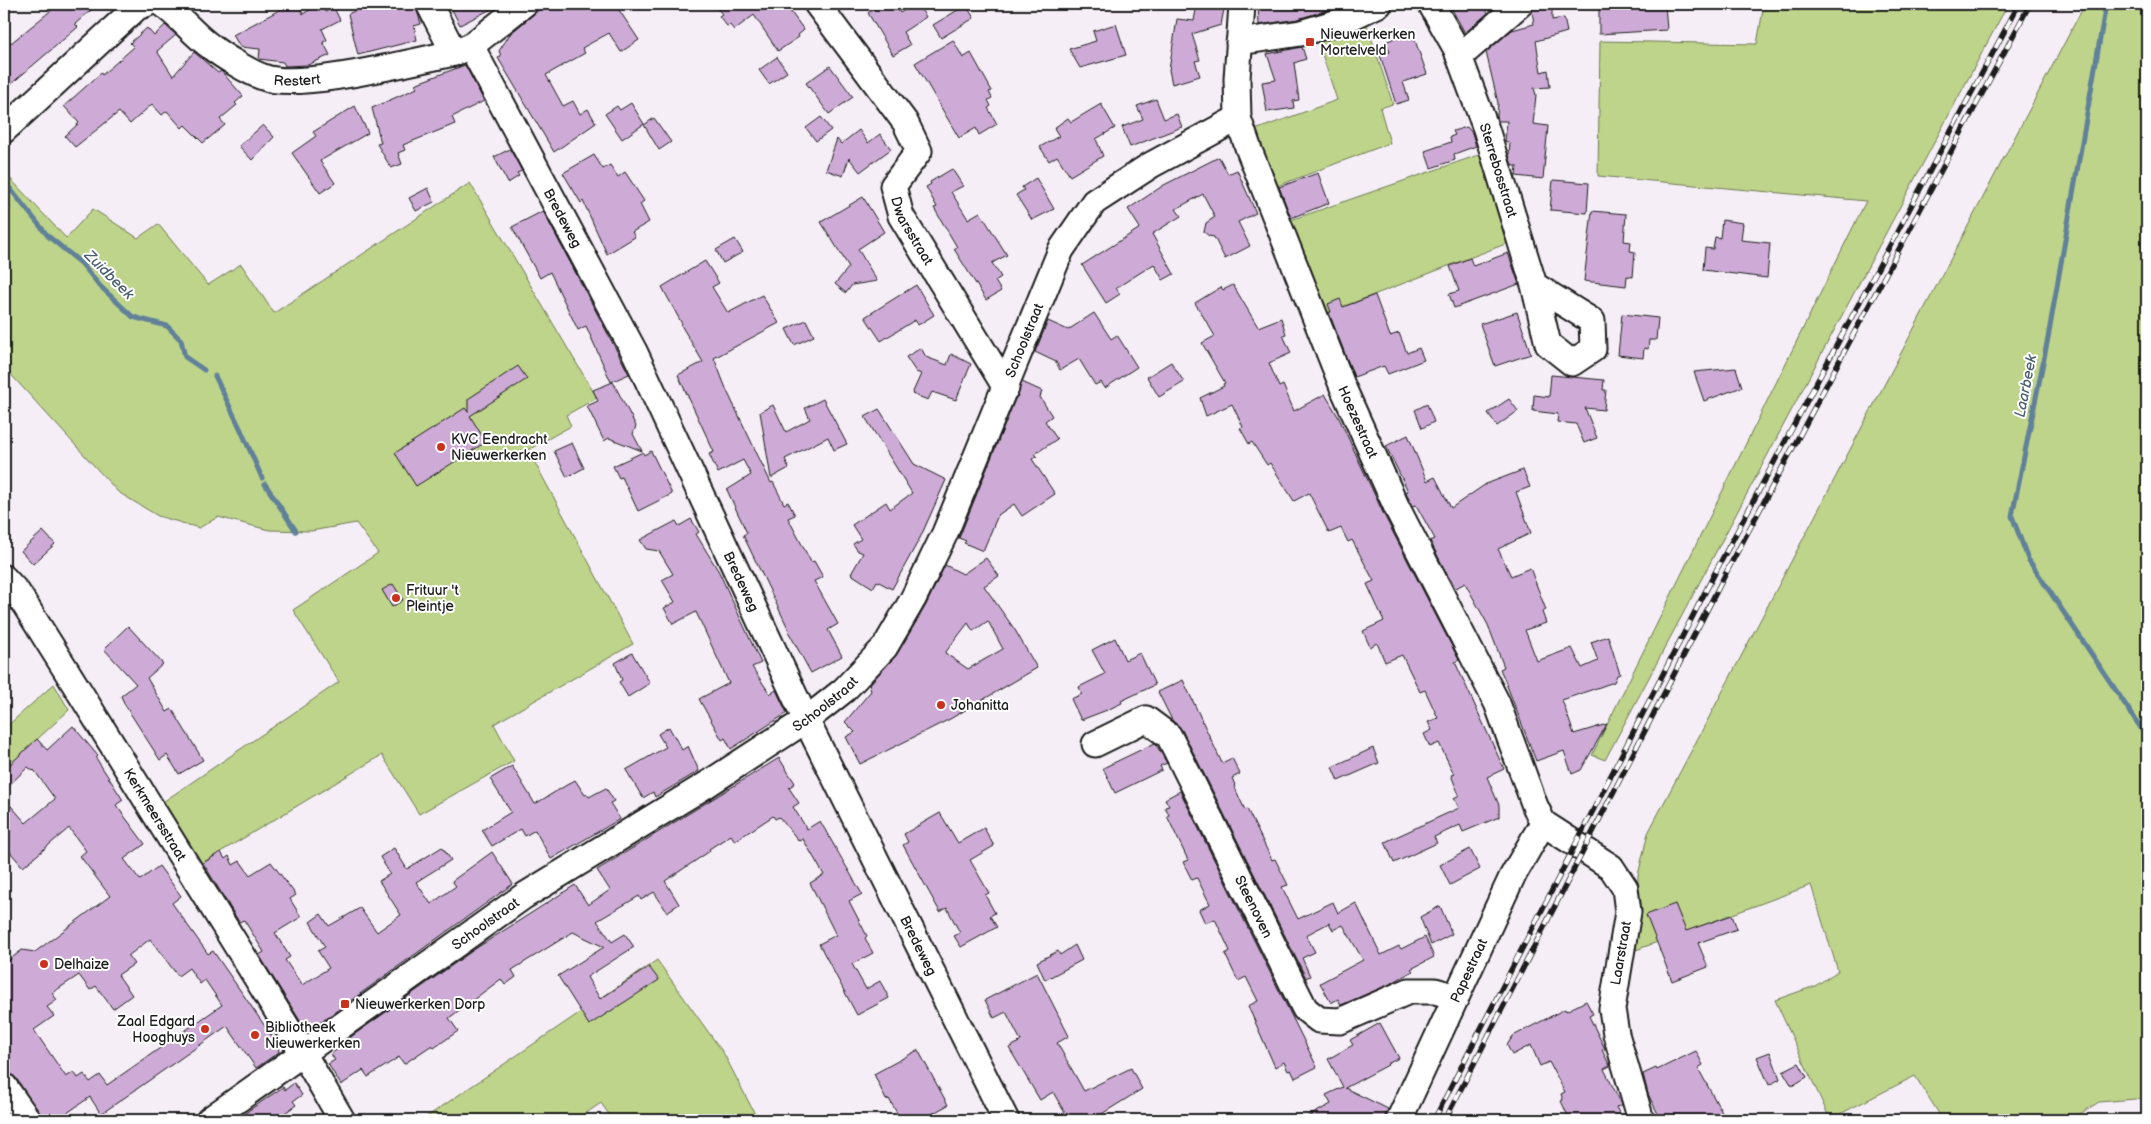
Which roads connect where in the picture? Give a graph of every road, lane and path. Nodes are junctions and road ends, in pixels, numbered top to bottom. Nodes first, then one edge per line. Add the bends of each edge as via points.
1 (146, 4) edge
2 (162, 4) edge
3 (429, 4) edge
4 (524, 4) edge
5 (818, 4) edge
6 (1242, 4) edge
7 (1379, 4) edge
8 (1431, 4) edge
9 (1520, 4) edge
10 (1239, 42) junction
11 (463, 49) junction
12 (1459, 57) junction
13 (1238, 118) junction
14 (4, 130) edge
15 (1534, 285) dead end
16 (1006, 388) junction
17 (4, 578) edge
18 (806, 720) junction
19 (1095, 744) dead end
20 (1543, 823) junction
21 (1456, 997) junction
22 (303, 1053) junction
23 (4, 1086) edge
24 (28, 1120) edge
25 (209, 1120) edge
26 (342, 1120) edge
27 (1006, 1120) edge
28 (1399, 1120) edge
29 (1641, 1120) edge

1 - 14 street via 137,8
2 - 11 street, Restert via 175,12 210,46 264,78 336,77
3 - 11 street
4 - 11 street, Restert
5 - 16 street, Dwarsstraat via 906,122 920,151 893,186 902,216
6 - 10 street, Hoezestraat
7 - 10 street via 1345,20 1301,33
8 - 12 street, Sterrebosstraat
9 - 12 street
10 - 13 street, Hoezestraat
11 - 18 street, Bredeweg via 635,353
12 - 15 street, Sterrebosstraat via 1486,129
13 - 16 street, Schoolstraat via 1151,164 1094,202 1061,250
13 - 20 street, Hoezestraat via 1344,390 1397,508 1497,703
16 - 18 street, Schoolstraat via 945,533 885,647 844,690
17 - 22 street, Kerkmeersstraat via 17,592
18 - 22 street, Schoolstraat via 524,896
18 - 27 street, Bredeweg
19 - 21 street, Steenoven via 1146,719 1169,736 1305,1009 1319,1020 1340,1021 1409,991 1434,991
20 - 21 street, Papestraat via 1512,877
20 - 29 street, Laarstraat via 1611,867 1625,888 1628,912 1612,1009
21 - 28 street, Papestraat
22 - 25 street, Schoolstraat
22 - 26 street, Kerkmeersstraat
23 - 24 street

